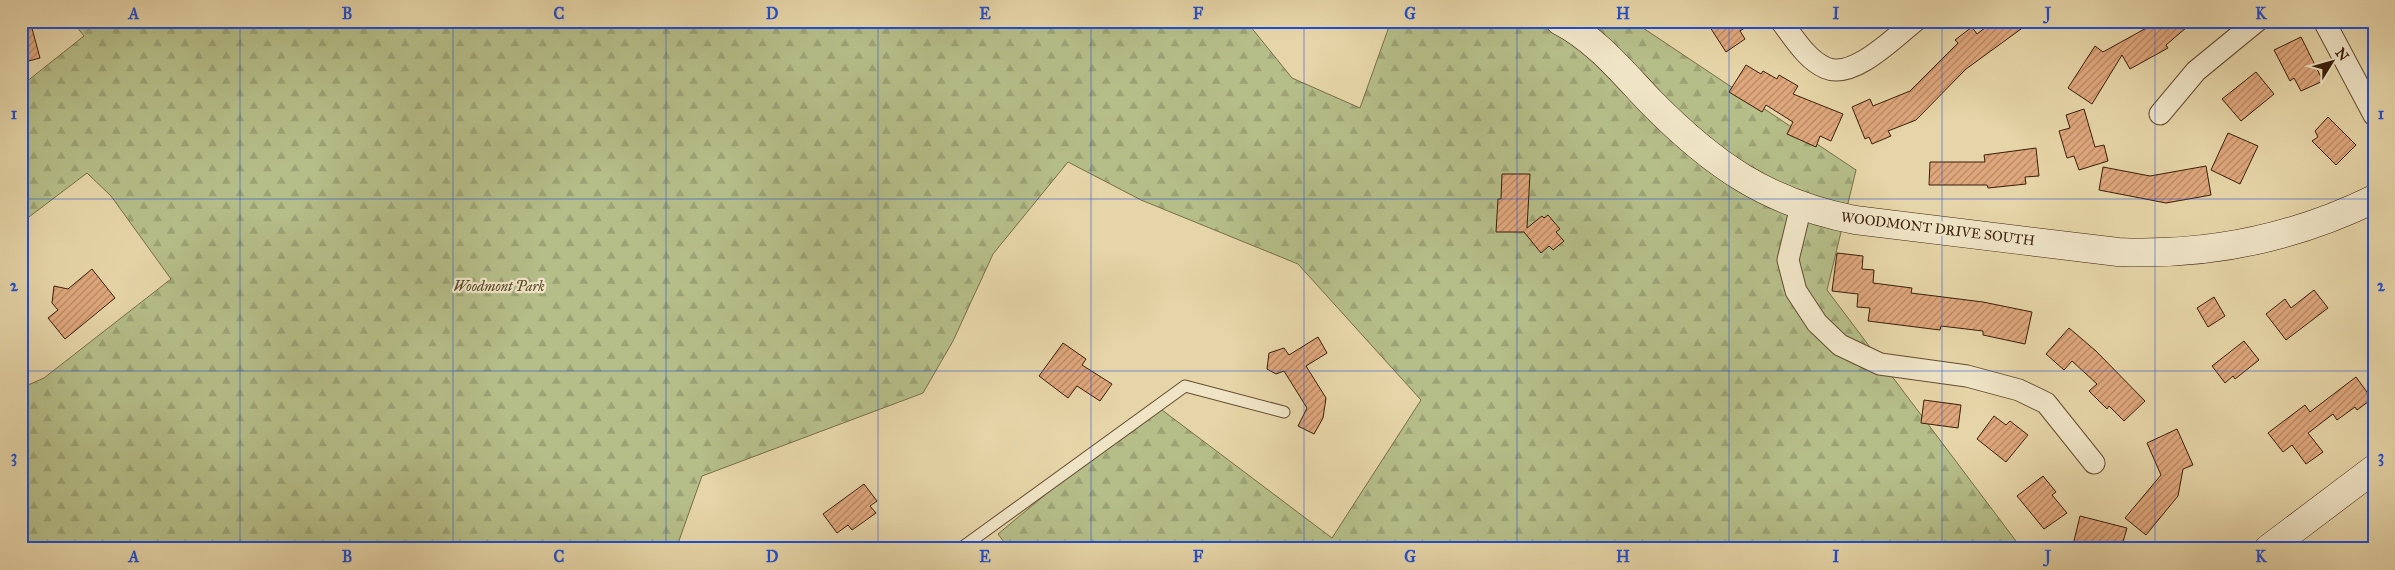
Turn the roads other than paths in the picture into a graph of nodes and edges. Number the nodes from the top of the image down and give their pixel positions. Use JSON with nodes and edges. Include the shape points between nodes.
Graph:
{"nodes":[{"id":1,"x":1781,"y":21,"type":"edge"},
{"id":2,"x":1915,"y":21,"type":"edge"},
{"id":3,"x":2257,"y":21,"type":"edge"},
{"id":4,"x":2324,"y":21,"type":"edge"},
{"id":5,"x":1575,"y":24,"type":"edge"},
{"id":6,"x":2160,"y":114,"type":"dead end"},
{"id":7,"x":2374,"y":115,"type":"edge"},
{"id":8,"x":2374,"y":199,"type":"edge"},
{"id":9,"x":1801,"y":206,"type":"junction"},
{"id":10,"x":1284,"y":412,"type":"dead end"},
{"id":11,"x":2094,"y":463,"type":"dead end"},
{"id":12,"x":2374,"y":469,"type":"edge"},
{"id":13,"x":960,"y":549,"type":"edge"},
{"id":14,"x":2268,"y":549,"type":"edge"}],
"edges":[{"from":1,"to":2,"type":"street","via":[[1817,63],[1839,72],[1848,70],[1881,48]]},
{"from":3,"to":6,"type":"street","via":[[2196,71]]},
{"from":4,"to":7,"type":"street"},
{"from":5,"to":9,"type":"main road","name":"WOODMONT DRIVE SOUTH","via":[[1681,133],[1715,161],[1741,179]]},
{"from":8,"to":9,"type":"main road","name":"WOODMONT DRIVE SOUTH","via":[[2351,211],[2228,248],[2155,254],[1855,220]]},
{"from":9,"to":11,"type":"street","via":[[1788,260],[1796,291],[1817,323],[1840,345],[1880,364],[1967,376],[2019,390],[2046,403]]},
{"from":10,"to":13,"type":"lane","via":[[1185,386]]},
{"from":12,"to":14,"type":"main road"}]}
